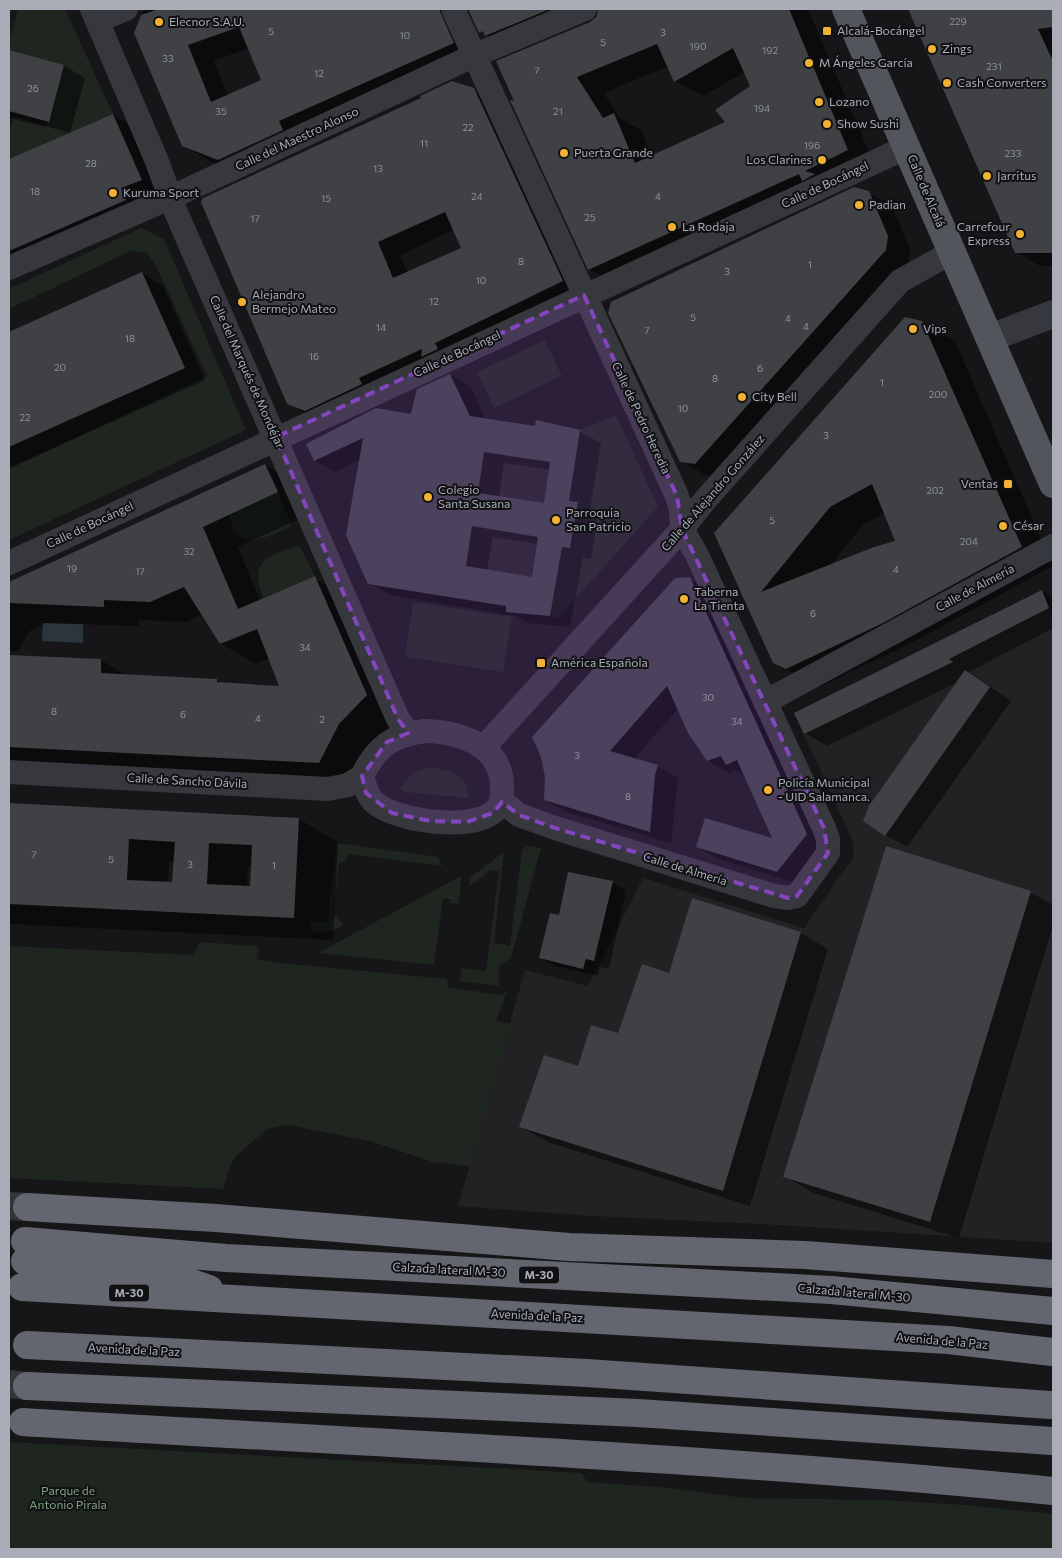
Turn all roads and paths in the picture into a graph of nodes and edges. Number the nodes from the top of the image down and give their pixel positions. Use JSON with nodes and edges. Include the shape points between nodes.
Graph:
{"nodes":[{"id":1,"x":126,"y":9,"type":"edge"},
{"id":2,"x":453,"y":9,"type":"edge"},
{"id":3,"x":585,"y":9,"type":"edge"},
{"id":4,"x":846,"y":9,"type":"edge"},
{"id":5,"x":94,"y":15,"type":"edge"},
{"id":6,"x":474,"y":56,"type":"junction"},
{"id":7,"x":907,"y":147,"type":"junction"},
{"id":8,"x":172,"y":198,"type":"junction"},
{"id":9,"x":952,"y":252,"type":"junction"},
{"id":10,"x":9,"y":268,"type":"edge"},
{"id":11,"x":584,"y":295,"type":"junction"},
{"id":12,"x":1053,"y":314,"type":"edge"},
{"id":13,"x":990,"y":338,"type":"junction"},
{"id":14,"x":276,"y":438,"type":"junction"},
{"id":15,"x":1053,"y":484,"type":"edge"},
{"id":16,"x":682,"y":529,"type":"junction"},
{"id":17,"x":1053,"y":546,"type":"edge"},
{"id":18,"x":9,"y":563,"type":"edge"},
{"id":19,"x":765,"y":702,"type":"junction"},
{"id":20,"x":408,"y":733,"type":"junction"},
{"id":21,"x":484,"y":747,"type":"junction"},
{"id":22,"x":9,"y":772,"type":"edge"},
{"id":23,"x":362,"y":776,"type":"junction"},
{"id":24,"x":502,"y":801,"type":"junction"},
{"id":25,"x":824,"y":828,"type":"joint"},
{"id":26,"x":27,"y":1207,"type":"tunnel mouth"},
{"id":27,"x":24,"y":1263,"type":"joint"},
{"id":28,"x":1053,"y":1274,"type":"edge"},
{"id":29,"x":1053,"y":1311,"type":"edge"},
{"id":30,"x":27,"y":1345,"type":"dead end"},
{"id":31,"x":1052,"y":1352,"type":"edge"},
{"id":32,"x":27,"y":1386,"type":"tunnel mouth"},
{"id":33,"x":1050,"y":1405,"type":"dead end"},
{"id":34,"x":23,"y":1422,"type":"dead end"},
{"id":35,"x":1052,"y":1441,"type":"edge"},
{"id":36,"x":1053,"y":1491,"type":"edge"}],
"edges":[{"from":1,"to":5,"type":"street"},
{"from":2,"to":6,"type":"street","name":"Calle de Pedro Heredia"},
{"from":3,"to":6,"type":"street","name":"Calle del Maestro Alonso"},
{"from":4,"to":7,"type":"main road","name":"Calle de Alcalá"},
{"from":5,"to":8,"type":"street","name":"Calle del Marqués de Mondéjar"},
{"from":6,"to":8,"type":"street","name":"Calle del Maestro Alonso"},
{"from":6,"to":11,"type":"street","name":"Calle de Pedro Heredia"},
{"from":7,"to":9,"type":"main road","name":"Calle de Alcalá"},
{"from":7,"to":11,"type":"street","name":"Calle de Bocángel"},
{"from":8,"to":10,"type":"street","name":"Calle del Maestro Alonso"},
{"from":8,"to":14,"type":"street","name":"Calle del Marqués de Mondéjar"},
{"from":9,"to":13,"type":"main road","name":"Calle de Alcalá"},
{"from":9,"to":16,"type":"street","name":"Calle de Alejandro González","via":[[900,281]]},
{"from":11,"to":14,"type":"street","name":"Calle de Bocángel"},
{"from":11,"to":16,"type":"street","name":"Calle de Pedro Heredia","via":[[676,496],[681,509]]},
{"from":12,"to":13,"type":"street"},
{"from":13,"to":15,"type":"main road","name":"Calle de Alcalá"},
{"from":14,"to":18,"type":"street","name":"Calle de Bocángel"},
{"from":14,"to":20,"type":"street","name":"Calle del Marqués de Mondéjar","via":[[398,719]]},
{"from":16,"to":19,"type":"street","name":"Calle de Pedro Heredia"},
{"from":16,"to":21,"type":"street","name":"Calle de Alejandro González"},
{"from":17,"to":19,"type":"street","name":"Calle de Almería"},
{"from":19,"to":25,"type":"street","name":"Calle de Pedro Heredia"},
{"from":20,"to":21,"type":"street","via":[[446,731]]},
{"from":20,"to":23,"type":"street","via":[[387,742],[368,762]]},
{"from":21,"to":24,"type":"street","via":[[499,767]]},
{"from":22,"to":23,"type":"street","name":"Calle de Sancho Dávila","via":[[328,789],[348,785]]},
{"from":23,"to":24,"type":"street","via":[[366,793],[375,803],[392,813],[430,821],[481,819],[493,813]]},
{"from":24,"to":25,"type":"street","name":"Calle de Almería","via":[[519,815],[554,828],[788,898],[797,896],[828,853]]},
{"from":26,"to":28,"type":"highway","via":[[216,1218],[569,1247],[805,1255]]},
{"from":27,"to":29,"type":"highway","name":"Calzada lateral M-30","number":"M-30","via":[[226,1258],[831,1290]]},
{"from":27,"to":31,"type":"highway","name":"Avenida de la Paz","number":"M-30","via":[[236,1299],[948,1340]]},
{"from":30,"to":33,"type":"highway","name":"Avenida de la Paz","via":[[586,1373]]},
{"from":32,"to":35,"type":"highway","via":[[638,1413]]},
{"from":34,"to":36,"type":"highway","via":[[925,1478]]}]}
